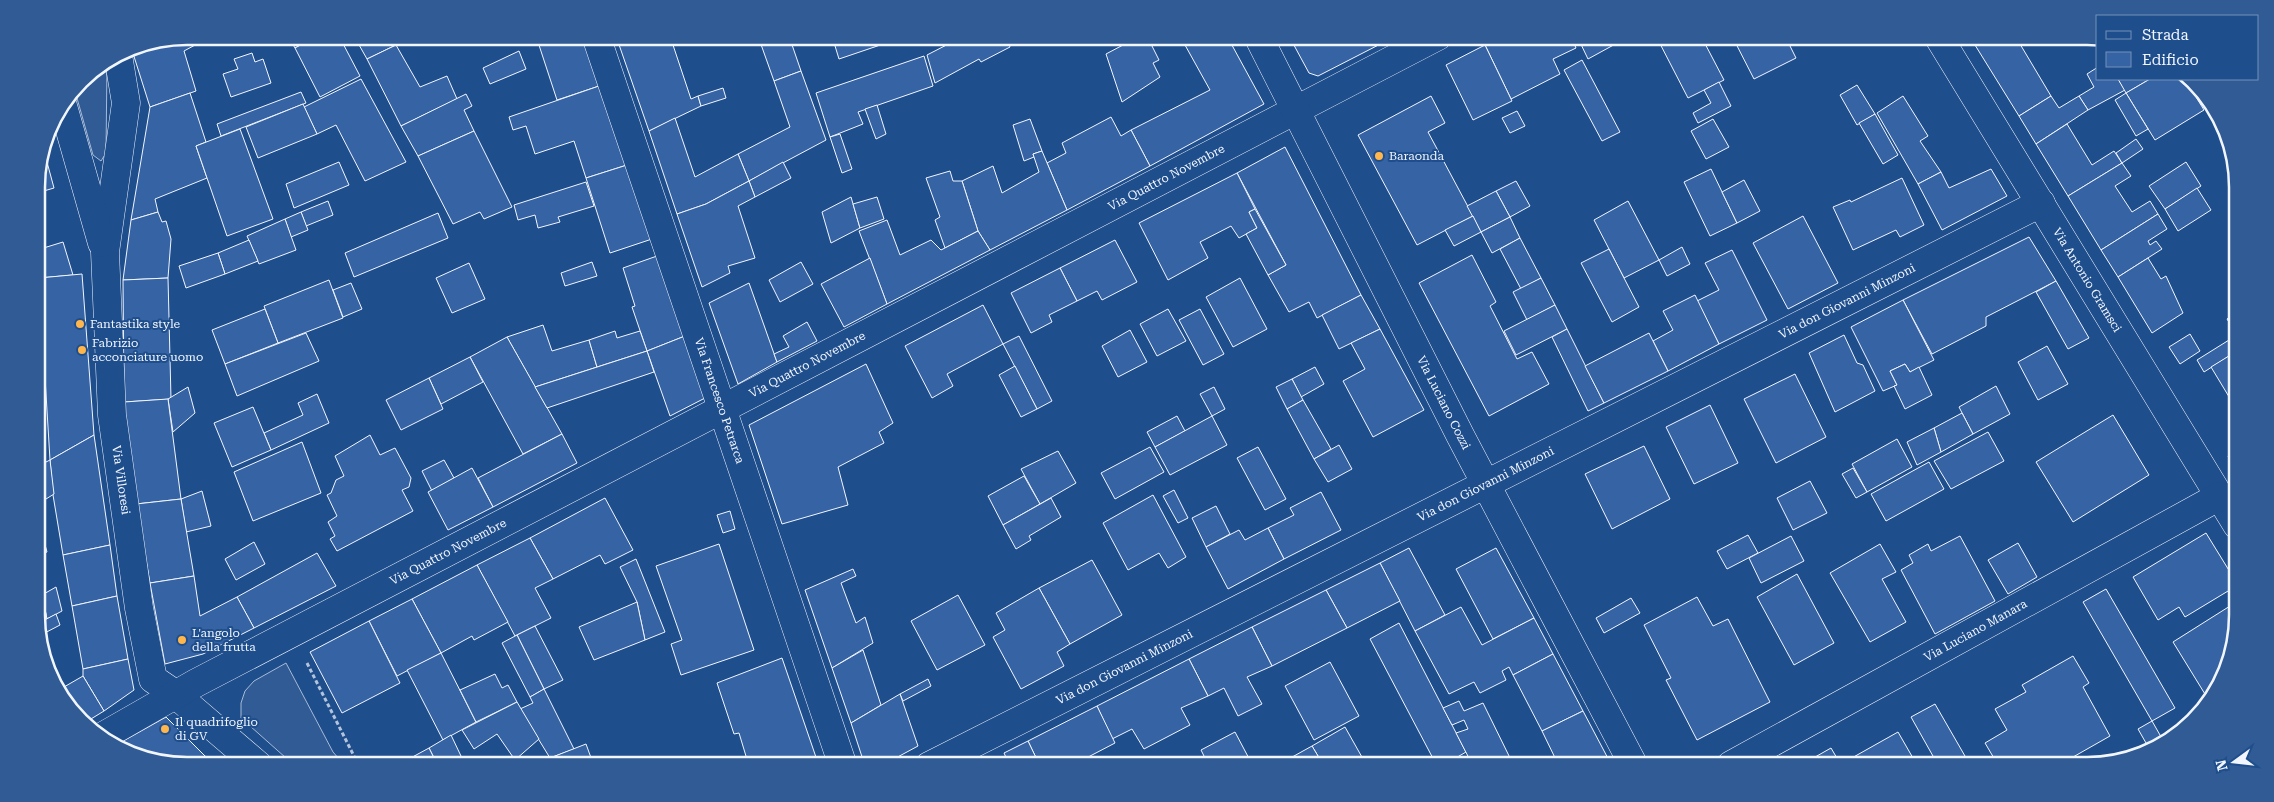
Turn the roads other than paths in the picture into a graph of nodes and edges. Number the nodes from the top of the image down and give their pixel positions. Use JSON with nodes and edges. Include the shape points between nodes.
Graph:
{"nodes":[{"id":1,"x":599,"y":45,"type":"edge"},
{"id":2,"x":1263,"y":45,"type":"edge"},
{"id":3,"x":1421,"y":45,"type":"edge"},
{"id":4,"x":1944,"y":45,"type":"edge"},
{"id":5,"x":119,"y":62,"type":"edge"},
{"id":6,"x":1297,"y":109,"type":"junction"},
{"id":7,"x":65,"y":114,"type":"edge"},
{"id":8,"x":2041,"y":203,"type":"junction"},
{"id":9,"x":105,"y":252,"type":"junction"},
{"id":10,"x":723,"y":411,"type":"junction"},
{"id":11,"x":1486,"y":482,"type":"junction"},
{"id":12,"x":2220,"y":496,"type":"junction"},
{"id":13,"x":2229,"y":510,"type":"edge"},
{"id":14,"x":176,"y":694,"type":"junction"},
{"id":15,"x":108,"y":733,"type":"edge"},
{"id":16,"x":249,"y":757,"type":"edge"},
{"id":17,"x":840,"y":757,"type":"edge"},
{"id":18,"x":947,"y":757,"type":"edge"},
{"id":19,"x":1629,"y":757,"type":"edge"},
{"id":20,"x":1747,"y":757,"type":"edge"}],
"edges":[{"from":1,"to":10,"type":"street","name":"Via Francesco Petrarca"},
{"from":2,"to":6,"type":"street","name":"Via Luciano Cozzi"},
{"from":3,"to":6,"type":"street","name":"Via Quattro Novembre"},
{"from":4,"to":8,"type":"street","name":"Via Antonio Gramsci"},
{"from":5,"to":9,"type":"street","name":"Via Villoresi","via":[[126,103]]},
{"from":6,"to":10,"type":"street","name":"Via Quattro Novembre"},
{"from":6,"to":11,"type":"street","name":"Via Luciano Cozzi"},
{"from":7,"to":9,"type":"street","name":"Via Villoresi"},
{"from":8,"to":11,"type":"street","name":"Via don Giovanni Minzoni"},
{"from":8,"to":12,"type":"street","name":"Via Antonio Gramsci"},
{"from":9,"to":14,"type":"street","name":"Via Villoresi","via":[[112,415],[139,608],[153,679]]},
{"from":10,"to":14,"type":"street","name":"Via Quattro Novembre"},
{"from":10,"to":17,"type":"street","name":"Via Francesco Petrarca"},
{"from":11,"to":18,"type":"street","name":"Via don Giovanni Minzoni"},
{"from":11,"to":19,"type":"street","name":"Via Luciano Cozzi"},
{"from":12,"to":13,"type":"street","name":"Via Antonio Gramsci"},
{"from":12,"to":20,"type":"street","name":"Via Luciano Manara"},
{"from":14,"to":15,"type":"street","name":"Via Quattro Novembre"},
{"from":14,"to":16,"type":"street","name":"Via Villoresi"}]}
